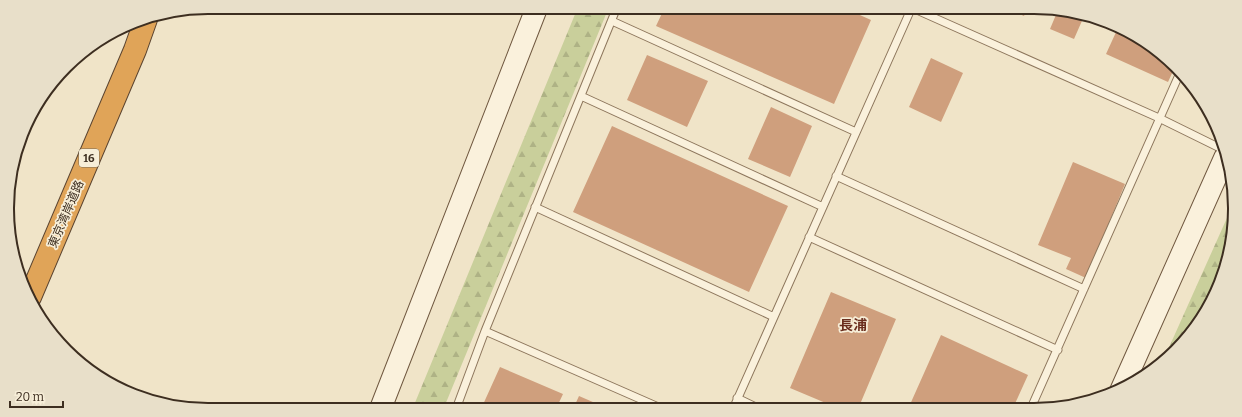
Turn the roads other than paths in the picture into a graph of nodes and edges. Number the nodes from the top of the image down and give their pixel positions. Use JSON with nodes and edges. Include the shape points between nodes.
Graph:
{"nodes":[{"id":1,"x":534,"y":14,"type":"edge"},
{"id":2,"x":614,"y":14,"type":"edge"},
{"id":3,"x":908,"y":14,"type":"edge"},
{"id":4,"x":927,"y":14,"type":"edge"},
{"id":5,"x":612,"y":21,"type":"junction"},
{"id":6,"x":144,"y":25,"type":"edge"},
{"id":7,"x":1178,"y":78,"type":"edge"},
{"id":8,"x":581,"y":96,"type":"junction"},
{"id":9,"x":1159,"y":118,"type":"junction"},
{"id":10,"x":856,"y":132,"type":"junction"},
{"id":11,"x":1218,"y":147,"type":"edge"},
{"id":12,"x":1222,"y":163,"type":"edge"},
{"id":13,"x":836,"y":176,"type":"junction"},
{"id":14,"x":535,"y":207,"type":"junction"},
{"id":15,"x":823,"y":208,"type":"junction"},
{"id":16,"x":809,"y":237,"type":"junction"},
{"id":17,"x":1084,"y":289,"type":"junction"},
{"id":18,"x":32,"y":291,"type":"edge"},
{"id":19,"x":774,"y":317,"type":"junction"},
{"id":20,"x":485,"y":331,"type":"junction"},
{"id":21,"x":1058,"y":350,"type":"junction"},
{"id":22,"x":1124,"y":381,"type":"edge"},
{"id":23,"x":737,"y":398,"type":"junction"},
{"id":24,"x":383,"y":403,"type":"edge"},
{"id":25,"x":459,"y":403,"type":"edge"},
{"id":26,"x":649,"y":403,"type":"edge"},
{"id":27,"x":735,"y":403,"type":"edge"},
{"id":28,"x":747,"y":403,"type":"edge"},
{"id":29,"x":1033,"y":403,"type":"edge"}],
"edges":[{"from":1,"to":24,"type":"street"},
{"from":2,"to":5,"type":"lane"},
{"from":3,"to":10,"type":"lane"},
{"from":4,"to":9,"type":"lane"},
{"from":5,"to":8,"type":"lane"},
{"from":5,"to":10,"type":"lane"},
{"from":6,"to":18,"type":"highway","name":"東京湾岸道路","number":"16"},
{"from":7,"to":9,"type":"lane"},
{"from":8,"to":14,"type":"lane"},
{"from":8,"to":15,"type":"lane"},
{"from":9,"to":11,"type":"lane"},
{"from":9,"to":17,"type":"lane"},
{"from":10,"to":13,"type":"lane"},
{"from":12,"to":22,"type":"street"},
{"from":13,"to":15,"type":"lane"},
{"from":13,"to":17,"type":"lane"},
{"from":14,"to":19,"type":"lane"},
{"from":14,"to":20,"type":"lane"},
{"from":15,"to":16,"type":"lane"},
{"from":16,"to":19,"type":"lane"},
{"from":16,"to":21,"type":"lane"},
{"from":17,"to":21,"type":"lane"},
{"from":19,"to":23,"type":"lane"},
{"from":20,"to":25,"type":"lane"},
{"from":20,"to":26,"type":"lane"},
{"from":21,"to":29,"type":"lane"},
{"from":23,"to":27,"type":"lane"},
{"from":23,"to":28,"type":"lane"}]}
